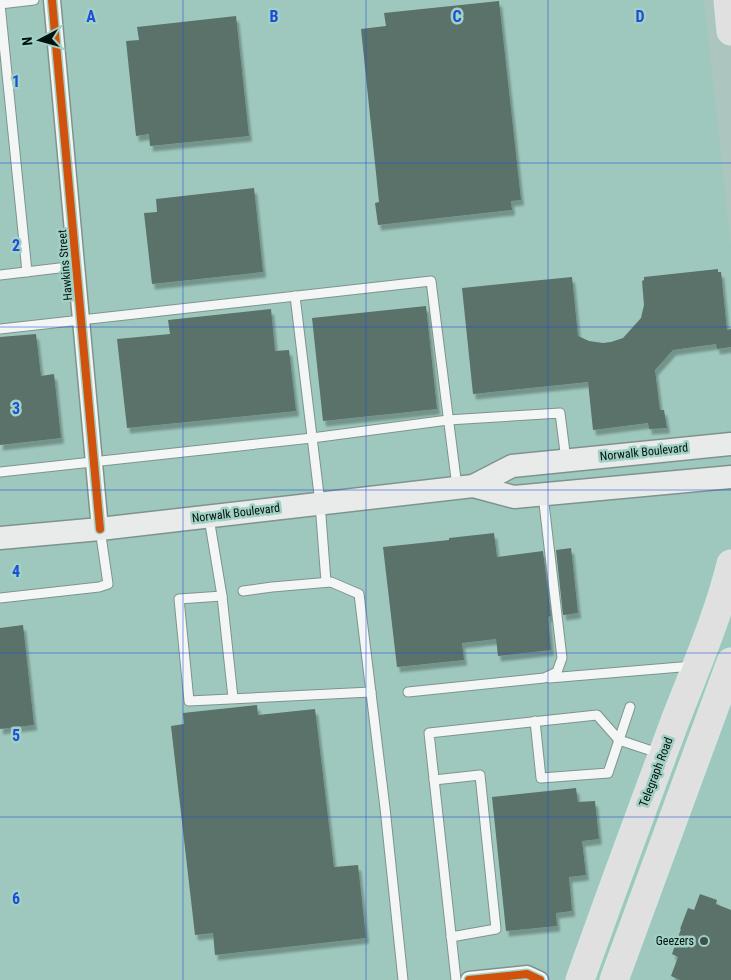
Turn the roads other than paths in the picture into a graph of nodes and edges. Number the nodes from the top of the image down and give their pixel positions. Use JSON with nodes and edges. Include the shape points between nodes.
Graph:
{"nodes":[{"id":1,"x":34,"y":0,"type":"edge"},
{"id":2,"x":52,"y":0,"type":"edge"},
{"id":3,"x":729,"y":1,"type":"edge"},
{"id":4,"x":0,"y":4,"type":"edge"},
{"id":5,"x":731,"y":31,"type":"edge"},
{"id":6,"x":76,"y":266,"type":"junction"},
{"id":7,"x":27,"y":272,"type":"junction"},
{"id":8,"x":0,"y":275,"type":"edge"},
{"id":9,"x":295,"y":296,"type":"junction"},
{"id":10,"x":81,"y":320,"type":"junction"},
{"id":11,"x":0,"y":329,"type":"edge"},
{"id":12,"x":448,"y":420,"type":"junction"},
{"id":13,"x":312,"y":438,"type":"junction"},
{"id":14,"x":731,"y":444,"type":"edge"},
{"id":15,"x":566,"y":460,"type":"junction"},
{"id":16,"x":94,"y":462,"type":"junction"},
{"id":17,"x":0,"y":472,"type":"edge"},
{"id":18,"x":731,"y":477,"type":"edge"},
{"id":19,"x":465,"y":487,"type":"junction"},
{"id":20,"x":543,"y":495,"type":"junction"},
{"id":21,"x":320,"y":503,"type":"junction"},
{"id":22,"x":209,"y":516,"type":"junction"},
{"id":23,"x":100,"y":529,"type":"junction"},
{"id":24,"x":0,"y":538,"type":"edge"},
{"id":25,"x":731,"y":564,"type":"edge"},
{"id":26,"x":326,"y":582,"type":"junction"},
{"id":27,"x":243,"y":591,"type":"dead end"},
{"id":28,"x":222,"y":596,"type":"junction"},
{"id":29,"x":0,"y":598,"type":"edge"},
{"id":30,"x":731,"y":662,"type":"edge"},
{"id":31,"x":696,"y":666,"type":"junction"},
{"id":32,"x":540,"y":679,"type":"junction"},
{"id":33,"x":371,"y":692,"type":"junction"},
{"id":34,"x":408,"y":692,"type":"dead end"},
{"id":35,"x":233,"y":698,"type":"junction"},
{"id":36,"x":630,"y":707,"type":"dead end"},
{"id":37,"x":535,"y":721,"type":"junction"},
{"id":38,"x":619,"y":740,"type":"junction"},
{"id":39,"x":662,"y":755,"type":"junction"},
{"id":40,"x":434,"y":780,"type":"junction"},
{"id":41,"x":451,"y":937,"type":"junction"},
{"id":42,"x":403,"y":980,"type":"edge"},
{"id":43,"x":456,"y":980,"type":"edge"},
{"id":44,"x":469,"y":980,"type":"edge"},
{"id":45,"x":540,"y":980,"type":"edge"},
{"id":46,"x":580,"y":980,"type":"edge"},
{"id":47,"x":614,"y":980,"type":"edge"}],
"edges":[{"from":1,"to":4,"type":"lane"},
{"from":2,"to":6,"type":"street","name":"Hawkins Street"},
{"from":3,"to":5,"type":"main road"},
{"from":4,"to":7,"type":"lane"},
{"from":6,"to":7,"type":"lane"},
{"from":6,"to":10,"type":"street","name":"Hawkins Street"},
{"from":7,"to":8,"type":"lane"},
{"from":9,"to":10,"type":"lane"},
{"from":9,"to":12,"type":"lane","via":[[431,281]]},
{"from":9,"to":13,"type":"lane"},
{"from":10,"to":11,"type":"lane"},
{"from":10,"to":16,"type":"street","name":"Hawkins Street"},
{"from":12,"to":13,"type":"lane"},
{"from":12,"to":15,"type":"lane","via":[[560,413]]},
{"from":12,"to":19,"type":"lane"},
{"from":13,"to":16,"type":"lane"},
{"from":13,"to":21,"type":"lane"},
{"from":14,"to":15,"type":"main road","name":"Norwalk Boulevard"},
{"from":15,"to":19,"type":"main road","name":"Norwalk Boulevard","via":[[512,466]]},
{"from":16,"to":17,"type":"lane"},
{"from":16,"to":23,"type":"street","name":"Hawkins Street"},
{"from":18,"to":20,"type":"main road","name":"Norwalk Boulevard"},
{"from":19,"to":20,"type":"main road","name":"Norwalk Boulevard","via":[[514,498]]},
{"from":19,"to":21,"type":"main road","name":"Norwalk Boulevard"},
{"from":20,"to":32,"type":"lane","via":[[562,658],[557,672]]},
{"from":21,"to":22,"type":"main road","name":"Norwalk Boulevard"},
{"from":21,"to":26,"type":"lane"},
{"from":22,"to":23,"type":"main road","name":"Norwalk Boulevard"},
{"from":22,"to":28,"type":"lane"},
{"from":23,"to":24,"type":"main road","name":"Norwalk Boulevard"},
{"from":23,"to":29,"type":"lane","via":[[108,584]]},
{"from":25,"to":31,"type":"main road","name":"Telegraph Road"},
{"from":26,"to":27,"type":"lane"},
{"from":26,"to":33,"type":"lane","via":[[360,594]]},
{"from":28,"to":35,"type":"lane"},
{"from":28,"to":35,"type":"lane","via":[[179,599],[189,701]]},
{"from":30,"to":47,"type":"main road"},
{"from":31,"to":32,"type":"lane"},
{"from":31,"to":39,"type":"main road","name":"Telegraph Road"},
{"from":32,"to":34,"type":"lane"},
{"from":33,"to":35,"type":"lane"},
{"from":33,"to":42,"type":"lane"},
{"from":36,"to":38,"type":"lane"},
{"from":37,"to":38,"type":"lane","via":[[597,716]]},
{"from":37,"to":38,"type":"lane","via":[[541,778],[608,772]]},
{"from":37,"to":40,"type":"lane","via":[[429,733]]},
{"from":38,"to":39,"type":"lane"},
{"from":39,"to":46,"type":"main road","name":"Telegraph Road"},
{"from":40,"to":41,"type":"lane"},
{"from":40,"to":41,"type":"lane","via":[[480,775],[496,928]]},
{"from":41,"to":43,"type":"lane"},
{"from":44,"to":45,"type":"street","via":[[527,974]]}]}
